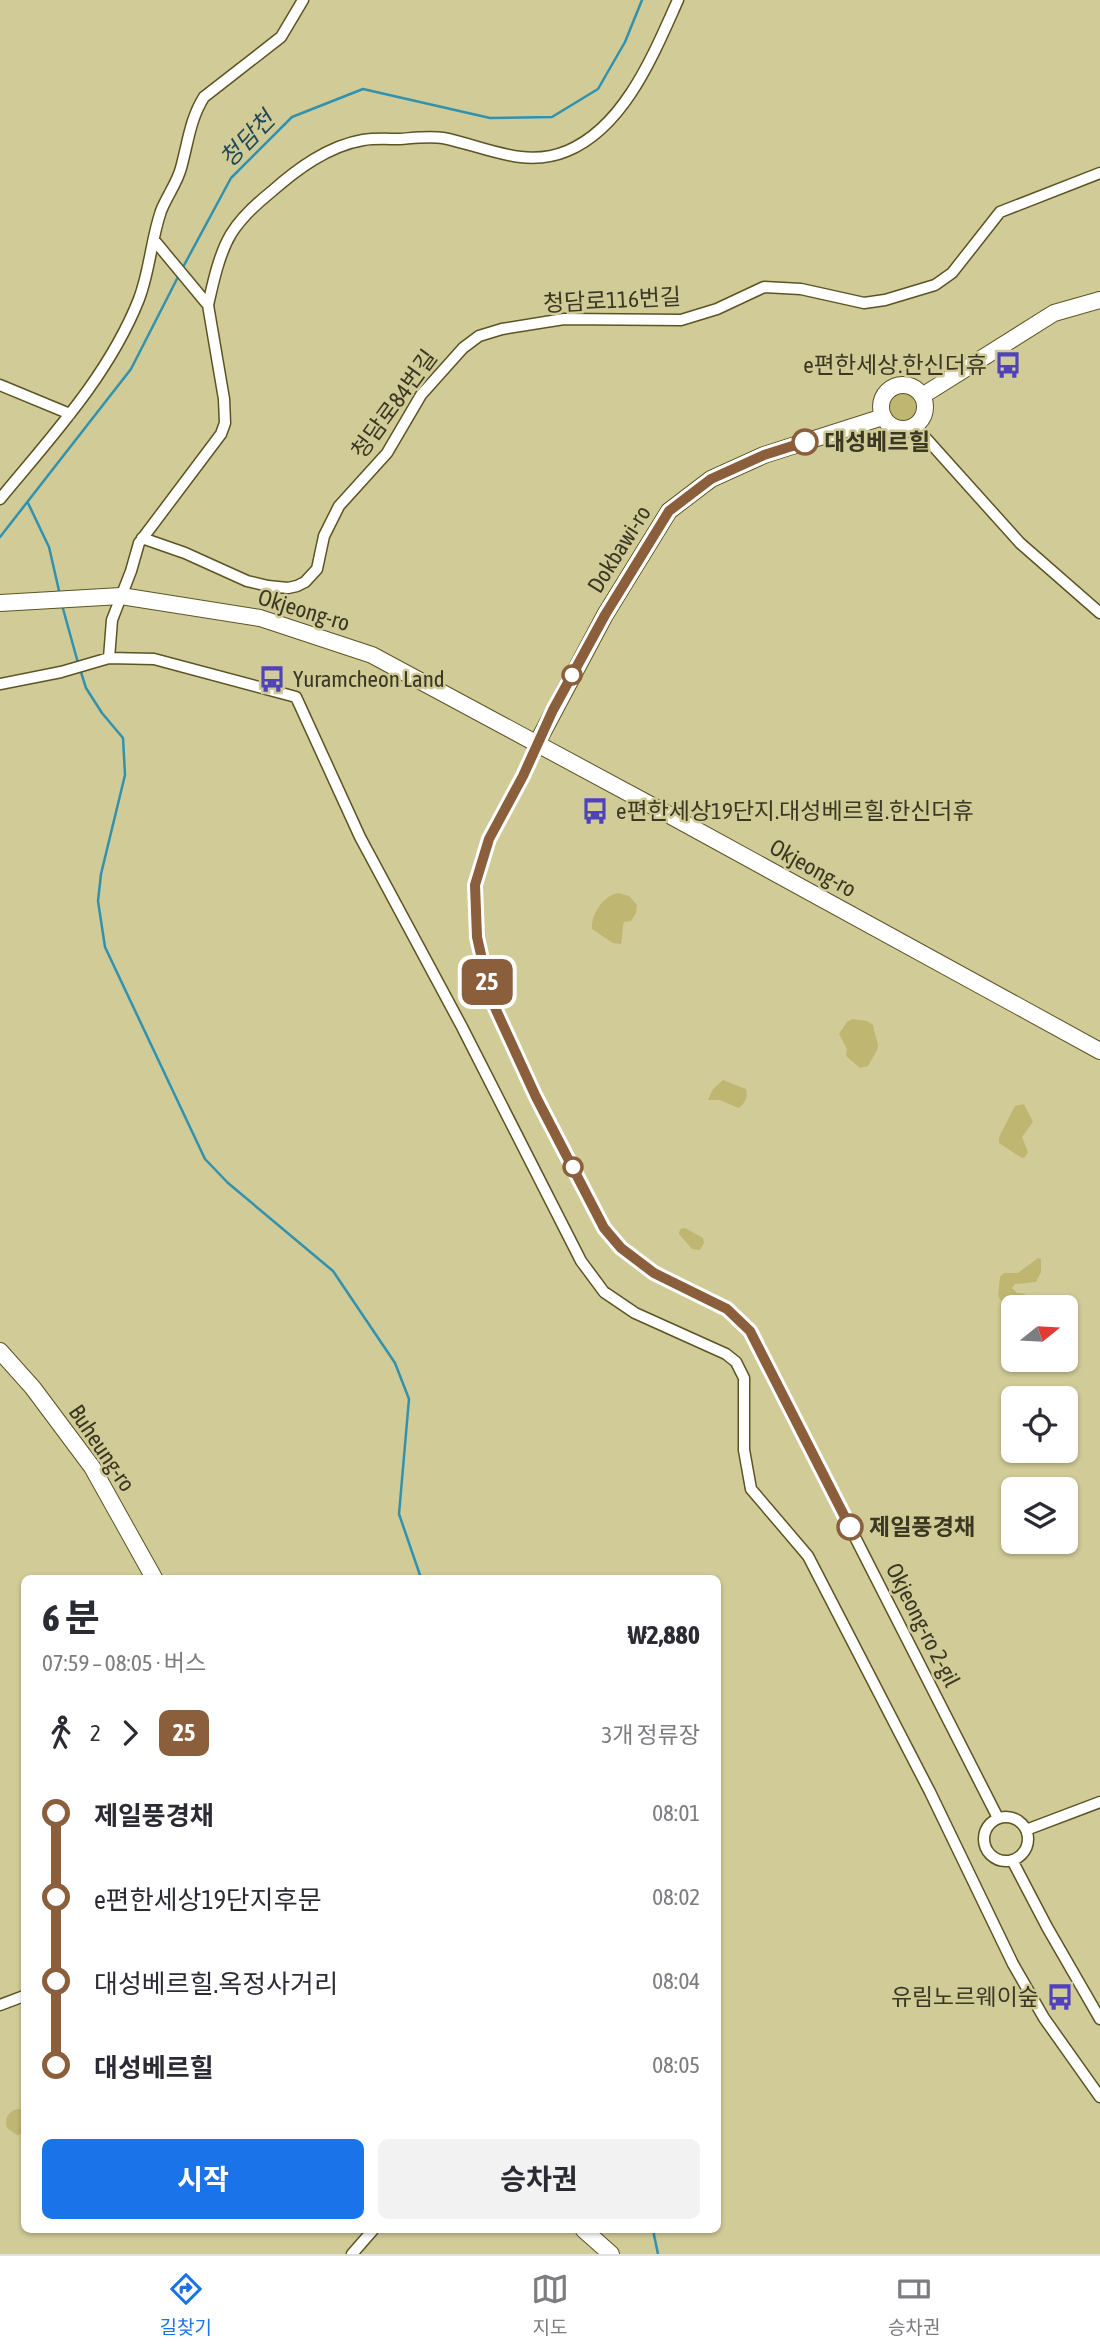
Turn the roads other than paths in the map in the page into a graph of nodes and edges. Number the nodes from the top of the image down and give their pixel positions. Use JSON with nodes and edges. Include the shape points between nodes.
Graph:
{"nodes":[{"id":1,"x":303,"y":0,"type":"edge"},
{"id":2,"x":678,"y":0,"type":"edge"},
{"id":3,"x":1100,"y":173,"type":"edge"},
{"id":4,"x":153,"y":240,"type":"junction"},
{"id":5,"x":1100,"y":300,"type":"edge"},
{"id":6,"x":205,"y":301,"type":"junction"},
{"id":7,"x":495,"y":331,"type":"joint"},
{"id":8,"x":0,"y":385,"type":"edge"},
{"id":9,"x":922,"y":396,"type":"junction"},
{"id":10,"x":70,"y":414,"type":"junction"},
{"id":11,"x":883,"y":417,"type":"junction"},
{"id":12,"x":915,"y":426,"type":"junction"},
{"id":13,"x":0,"y":499,"type":"edge"},
{"id":14,"x":142,"y":538,"type":"junction"},
{"id":15,"x":115,"y":596,"type":"junction"},
{"id":16,"x":0,"y":603,"type":"edge"},
{"id":17,"x":1100,"y":613,"type":"edge"},
{"id":18,"x":105,"y":660,"type":"junction"},
{"id":19,"x":0,"y":684,"type":"edge"},
{"id":20,"x":536,"y":745,"type":"junction"},
{"id":21,"x":1100,"y":1051,"type":"edge"},
{"id":22,"x":0,"y":1351,"type":"edge"},
{"id":23,"x":152,"y":1575,"type":"edge"},
{"id":24,"x":1100,"y":1802,"type":"edge"},
{"id":25,"x":998,"y":1818,"type":"junction"},
{"id":26,"x":1026,"y":1830,"type":"junction"},
{"id":27,"x":1012,"y":1860,"type":"junction"},
{"id":28,"x":21,"y":1997,"type":"edge"},
{"id":29,"x":0,"y":2005,"type":"edge"},
{"id":30,"x":1100,"y":2019,"type":"edge"},
{"id":31,"x":1100,"y":2097,"type":"edge"},
{"id":32,"x":370,"y":2233,"type":"edge"},
{"id":33,"x":587,"y":2233,"type":"edge"},
{"id":34,"x":352,"y":2254,"type":"edge"},
{"id":35,"x":611,"y":2254,"type":"edge"}],
"edges":[{"from":1,"to":4,"type":"street","via":[[281,37],[204,97]]},
{"from":2,"to":6,"type":"street","via":[[631,93],[604,125],[578,146],[559,154],[526,158],[424,137],[363,140],[325,154],[284,180],[241,221],[227,242]]},
{"from":3,"to":7,"type":"street","name":"청담로116번길","via":[[1000,212],[951,273],[935,285],[885,300],[864,303],[771,286],[681,320],[564,319]]},
{"from":4,"to":6,"type":"street"},
{"from":4,"to":10,"type":"street","via":[[149,269],[131,319]]},
{"from":5,"to":9,"type":"main road","via":[[1054,313]]},
{"from":6,"to":14,"type":"street","via":[[225,423]]},
{"from":7,"to":14,"type":"street","name":"청담로84번길","via":[[463,348],[421,395],[387,453],[333,513],[317,569],[304,582],[288,588],[247,581]]},
{"from":8,"to":10,"type":"street"},
{"from":9,"to":11,"type":"main road","via":[[911,386],[896,386],[884,395]]},
{"from":9,"to":12,"type":"main road","via":[[923,416]]},
{"from":10,"to":13,"type":"street"},
{"from":11,"to":12,"type":"main road","via":[[893,428]]},
{"from":11,"to":20,"type":"main road","name":"Dokbawi-ro","via":[[764,455],[711,479],[669,511],[605,615]]},
{"from":12,"to":17,"type":"street","via":[[1020,543]]},
{"from":14,"to":15,"type":"street","via":[[131,571]]},
{"from":15,"to":16,"type":"main road","name":"Okjeong-ro"},
{"from":15,"to":18,"type":"street"},
{"from":15,"to":20,"type":"main road","name":"Okjeong-ro","via":[[260,618],[372,655]]},
{"from":18,"to":19,"type":"street"},
{"from":18,"to":31,"type":"street","via":[[154,659],[296,697],[360,837],[581,1261],[604,1292],[635,1313],[736,1362],[744,1378],[744,1450],[751,1489],[808,1556],[1013,1964],[1044,2018]]},
{"from":20,"to":21,"type":"main road","name":"Okjeong-ro"},
{"from":20,"to":25,"type":"street","name":"Okjeong-ro 2-gil","via":[[489,839],[475,885],[477,937],[491,999],[604,1228],[654,1273],[727,1309],[750,1331]]},
{"from":22,"to":23,"type":"main road","name":"Buheung-ro","via":[[92,1467]]},
{"from":24,"to":26,"type":"street"},
{"from":25,"to":26,"type":"street","via":[[1011,1817]]},
{"from":25,"to":27,"type":"street","via":[[987,1828],[984,1842],[991,1855]]},
{"from":26,"to":27,"type":"street","via":[[1027,1845]]},
{"from":27,"to":30,"type":"street"},
{"from":28,"to":29,"type":"street"},
{"from":32,"to":34,"type":"street"},
{"from":33,"to":35,"type":"main road"}]}
